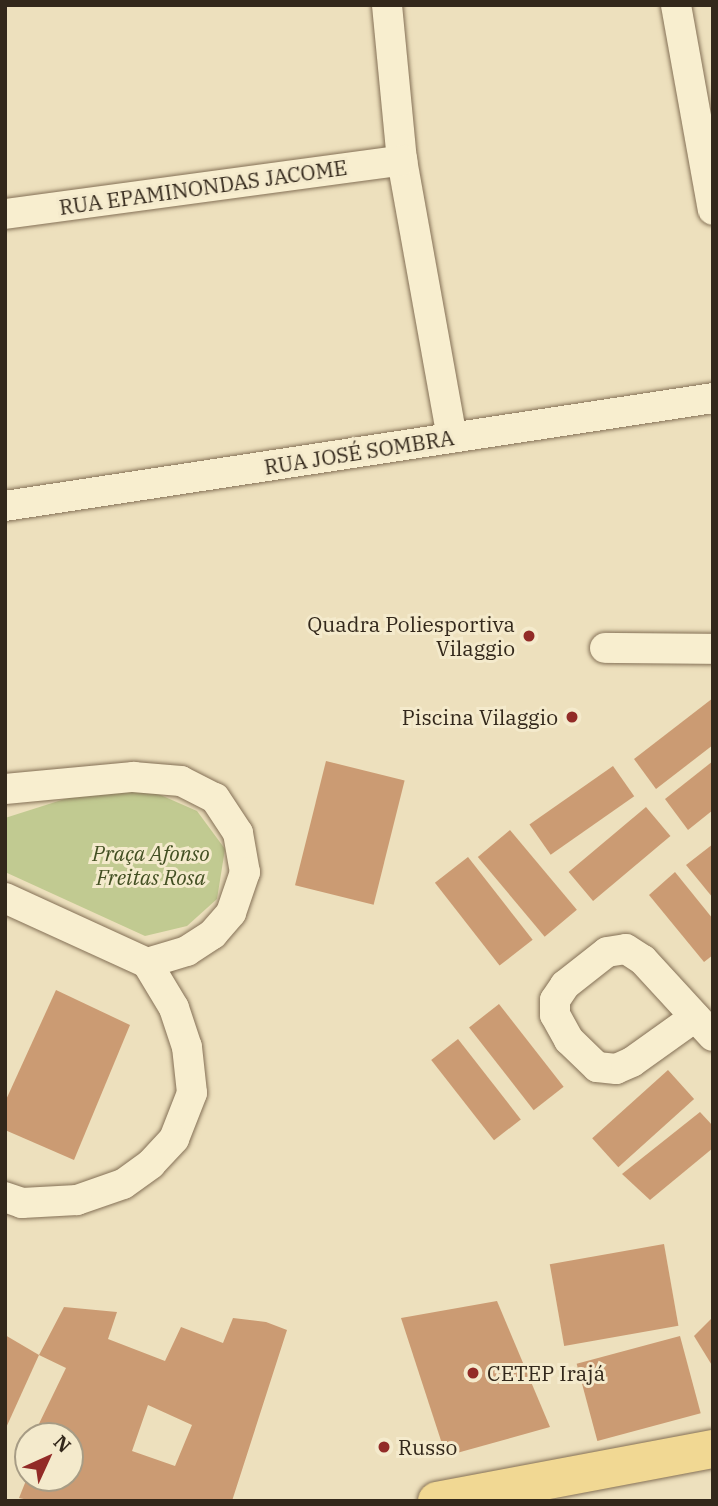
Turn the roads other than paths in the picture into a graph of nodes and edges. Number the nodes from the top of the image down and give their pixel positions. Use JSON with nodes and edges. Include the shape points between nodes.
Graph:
{"nodes":[{"id":1,"x":387,"y":5,"type":"edge"},
{"id":2,"x":676,"y":5,"type":"edge"},
{"id":3,"x":402,"y":160,"type":"junction"},
{"id":4,"x":713,"y":210,"type":"edge"},
{"id":5,"x":5,"y":214,"type":"edge"},
{"id":6,"x":713,"y":398,"type":"edge"},
{"id":7,"x":452,"y":438,"type":"junction"},
{"id":8,"x":5,"y":506,"type":"edge"},
{"id":9,"x":605,"y":648,"type":"dead end"},
{"id":10,"x":713,"y":649,"type":"edge"},
{"id":11,"x":5,"y":789,"type":"edge"},
{"id":12,"x":5,"y":898,"type":"edge"},
{"id":13,"x":147,"y":963,"type":"junction"},
{"id":14,"x":704,"y":1027,"type":"edge"},
{"id":15,"x":5,"y":1197,"type":"edge"},
{"id":16,"x":713,"y":1449,"type":"edge"},
{"id":17,"x":437,"y":1501,"type":"edge"}],
"edges":[{"from":1,"to":3,"type":"street"},
{"from":2,"to":4,"type":"street"},
{"from":3,"to":5,"type":"street","name":"RUA EPAMINONDAS JACOME"},
{"from":3,"to":7,"type":"street"},
{"from":6,"to":7,"type":"street","name":"RUA JOSÉ SOMBRA"},
{"from":7,"to":8,"type":"street","name":"RUA JOSÉ SOMBRA"},
{"from":9,"to":10,"type":"street"},
{"from":11,"to":13,"type":"street","via":[[134,777],[181,781],[215,798],[238,832],[245,872],[231,913],[213,934],[187,951]]},
{"from":12,"to":13,"type":"street"},
{"from":13,"to":15,"type":"street","via":[[174,1008],[187,1047],[192,1093],[174,1139],[151,1164],[123,1184],[77,1200],[22,1203]]},
{"from":14,"to":14,"type":"street","via":[[643,960],[626,949],[607,952],[565,985],[555,999],[555,1015],[569,1040],[597,1067],[616,1069]]},
{"from":16,"to":17,"type":"main road"}]}
